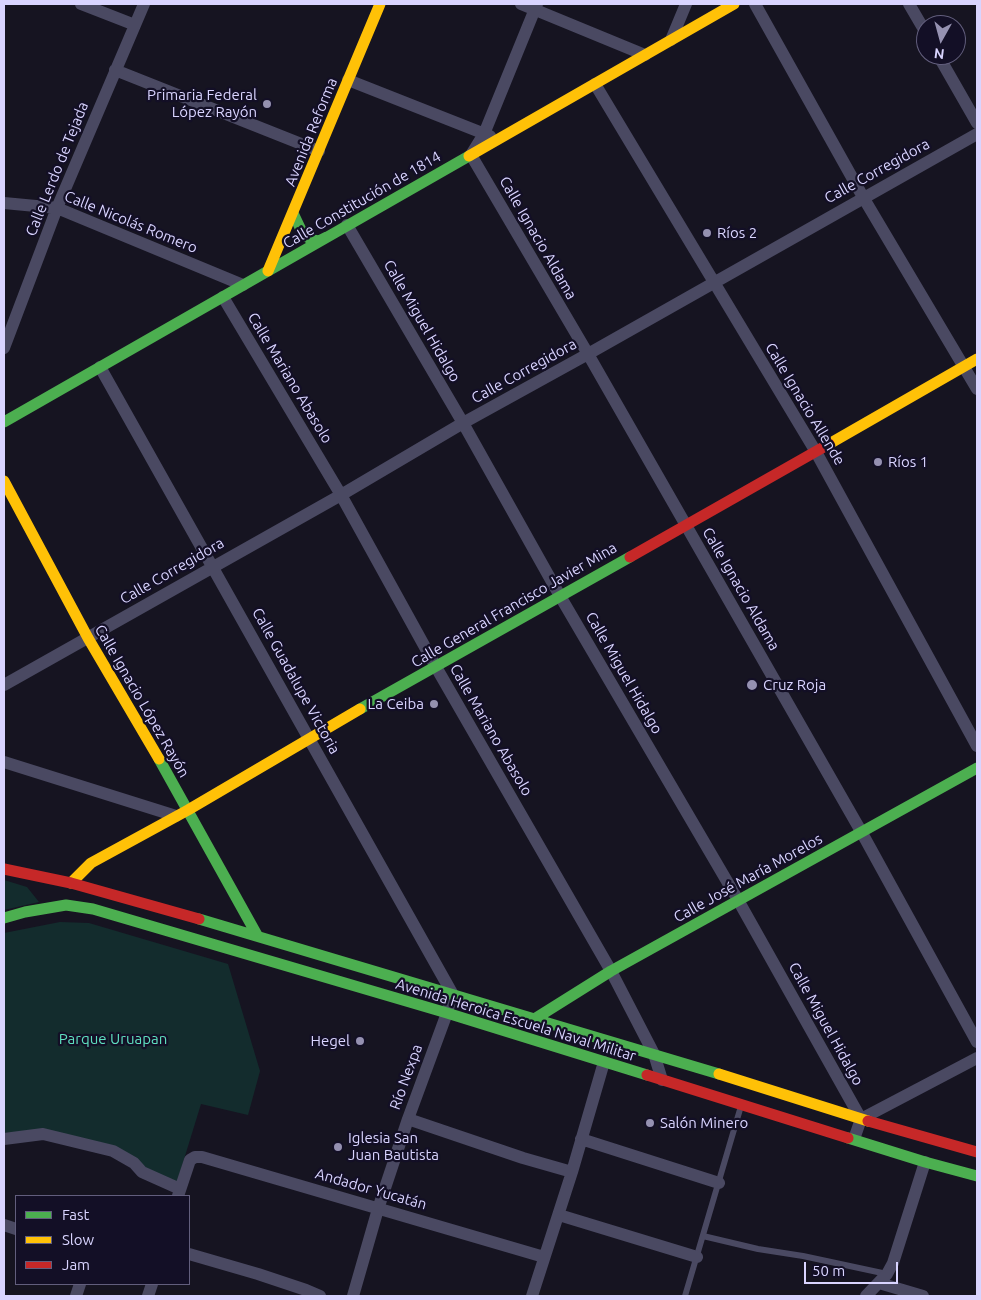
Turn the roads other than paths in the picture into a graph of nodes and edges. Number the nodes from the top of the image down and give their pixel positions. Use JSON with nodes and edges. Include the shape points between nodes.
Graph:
{"nodes":[{"id":1,"x":81,"y":4,"type":"edge"},
{"id":2,"x":144,"y":4,"type":"edge"},
{"id":3,"x":380,"y":4,"type":"edge"},
{"id":4,"x":521,"y":4,"type":"edge"},
{"id":5,"x":686,"y":4,"type":"edge"},
{"id":6,"x":734,"y":4,"type":"edge"},
{"id":7,"x":754,"y":4,"type":"edge"},
{"id":8,"x":909,"y":4,"type":"edge"},
{"id":9,"x":536,"y":7,"type":"edge"},
{"id":10,"x":916,"y":16,"type":"edge"},
{"id":11,"x":135,"y":25,"type":"junction"},
{"id":12,"x":671,"y":40,"type":"junction"},
{"id":13,"x":645,"y":55,"type":"junction"},
{"id":14,"x":944,"y":65,"type":"edge"},
{"id":15,"x":115,"y":70,"type":"junction"},
{"id":16,"x":348,"y":80,"type":"junction"},
{"id":17,"x":595,"y":84,"type":"junction"},
{"id":18,"x":977,"y":123,"type":"edge"},
{"id":19,"x":484,"y":134,"type":"junction"},
{"id":20,"x":977,"y":134,"type":"edge"},
{"id":21,"x":500,"y":138,"type":"junction"},
{"id":22,"x":319,"y":151,"type":"junction"},
{"id":23,"x":471,"y":155,"type":"junction"},
{"id":24,"x":863,"y":197,"type":"junction"},
{"id":25,"x":4,"y":203,"type":"edge"},
{"id":26,"x":57,"y":208,"type":"junction"},
{"id":27,"x":294,"y":213,"type":"junction"},
{"id":28,"x":348,"y":225,"type":"junction"},
{"id":29,"x":331,"y":235,"type":"junction"},
{"id":30,"x":268,"y":271,"type":"junction"},
{"id":31,"x":713,"y":282,"type":"junction"},
{"id":32,"x":243,"y":285,"type":"junction"},
{"id":33,"x":223,"y":297,"type":"junction"},
{"id":34,"x":4,"y":348,"type":"edge"},
{"id":35,"x":588,"y":354,"type":"junction"},
{"id":36,"x":977,"y":359,"type":"edge"},
{"id":37,"x":965,"y":366,"type":"junction"},
{"id":38,"x":100,"y":367,"type":"junction"},
{"id":39,"x":977,"y":389,"type":"edge"},
{"id":40,"x":4,"y":422,"type":"edge"},
{"id":41,"x":463,"y":423,"type":"junction"},
{"id":42,"x":816,"y":452,"type":"junction"},
{"id":43,"x":4,"y":481,"type":"edge"},
{"id":44,"x":341,"y":495,"type":"junction"},
{"id":45,"x":686,"y":525,"type":"junction"},
{"id":46,"x":213,"y":566,"type":"junction"},
{"id":47,"x":560,"y":596,"type":"junction"},
{"id":48,"x":88,"y":638,"type":"junction"},
{"id":49,"x":436,"y":667,"type":"junction"},
{"id":50,"x":4,"y":685,"type":"edge"},
{"id":51,"x":309,"y":738,"type":"junction"},
{"id":52,"x":977,"y":746,"type":"edge"},
{"id":53,"x":4,"y":762,"type":"edge"},
{"id":54,"x":977,"y":768,"type":"edge"},
{"id":55,"x":188,"y":810,"type":"junction"},
{"id":56,"x":176,"y":816,"type":"junction"},
{"id":57,"x":862,"y":833,"type":"junction"},
{"id":58,"x":4,"y":869,"type":"edge"},
{"id":59,"x":71,"y":883,"type":"junction"},
{"id":60,"x":738,"y":900,"type":"junction"},
{"id":61,"x":66,"y":905,"type":"junction"},
{"id":62,"x":4,"y":918,"type":"edge"},
{"id":63,"x":257,"y":935,"type":"junction"},
{"id":64,"x":611,"y":971,"type":"junction"},
{"id":65,"x":452,"y":993,"type":"junction"},
{"id":66,"x":447,"y":1013,"type":"junction"},
{"id":67,"x":536,"y":1018,"type":"junction"},
{"id":68,"x":977,"y":1042,"type":"edge"},
{"id":69,"x":654,"y":1054,"type":"junction"},
{"id":70,"x":977,"y":1058,"type":"edge"},
{"id":71,"x":604,"y":1062,"type":"junction"},
{"id":72,"x":662,"y":1080,"type":"junction"},
{"id":73,"x":742,"y":1105,"type":"junction"},
{"id":74,"x":408,"y":1119,"type":"junction"},
{"id":75,"x":860,"y":1119,"type":"junction"},
{"id":76,"x":4,"y":1139,"type":"edge"},
{"id":77,"x":581,"y":1139,"type":"junction"},
{"id":78,"x":854,"y":1139,"type":"junction"},
{"id":79,"x":977,"y":1152,"type":"edge"},
{"id":80,"x":925,"y":1162,"type":"junction"},
{"id":81,"x":572,"y":1172,"type":"junction"},
{"id":82,"x":977,"y":1176,"type":"edge"},
{"id":83,"x":719,"y":1183,"type":"junction"},
{"id":84,"x":179,"y":1193,"type":"edge"},
{"id":85,"x":378,"y":1209,"type":"junction"},
{"id":86,"x":559,"y":1216,"type":"junction"},
{"id":87,"x":703,"y":1236,"type":"junction"},
{"id":88,"x":190,"y":1254,"type":"edge"},
{"id":89,"x":544,"y":1257,"type":"junction"},
{"id":90,"x":697,"y":1257,"type":"junction"},
{"id":91,"x":883,"y":1279,"type":"junction"},
{"id":92,"x":320,"y":1296,"type":"edge"},
{"id":93,"x":353,"y":1296,"type":"edge"},
{"id":94,"x":532,"y":1296,"type":"edge"},
{"id":95,"x":685,"y":1296,"type":"edge"},
{"id":96,"x":866,"y":1296,"type":"edge"},
{"id":97,"x":923,"y":1296,"type":"edge"}],
"edges":[{"from":1,"to":11,"type":"street"},
{"from":2,"to":11,"type":"street","name":"Calle Lerdo de Tejada"},
{"from":3,"to":16,"type":"street","name":"Avenida Reforma"},
{"from":4,"to":9,"type":"street"},
{"from":5,"to":12,"type":"street"},
{"from":6,"to":12,"type":"street","name":"Calle Constitución de 1814"},
{"from":7,"to":24,"type":"street"},
{"from":8,"to":10,"type":"street"},
{"from":9,"to":13,"type":"street"},
{"from":9,"to":19,"type":"street"},
{"from":11,"to":15,"type":"street","name":"Calle Lerdo de Tejada"},
{"from":12,"to":13,"type":"street","name":"Calle Constitución de 1814"},
{"from":13,"to":17,"type":"street","name":"Calle Constitución de 1814"},
{"from":14,"to":18,"type":"street"},
{"from":15,"to":22,"type":"street"},
{"from":15,"to":26,"type":"street","name":"Calle Lerdo de Tejada"},
{"from":16,"to":19,"type":"street"},
{"from":16,"to":22,"type":"street","name":"Avenida Reforma"},
{"from":17,"to":21,"type":"street","name":"Calle Constitución de 1814"},
{"from":17,"to":31,"type":"street","name":"Calle Ignacio Allende"},
{"from":19,"to":21,"type":"street"},
{"from":19,"to":23,"type":"street"},
{"from":20,"to":24,"type":"street","name":"Calle Corregidora"},
{"from":21,"to":23,"type":"street","name":"Calle Constitución de 1814"},
{"from":22,"to":27,"type":"street","name":"Avenida Reforma"},
{"from":23,"to":28,"type":"street","name":"Calle Constitución de 1814"},
{"from":23,"to":35,"type":"street","name":"Calle Ignacio Aldama"},
{"from":24,"to":31,"type":"street","name":"Calle Corregidora"},
{"from":24,"to":37,"type":"street"},
{"from":25,"to":26,"type":"street","name":"Calle Nicolás Romero"},
{"from":26,"to":32,"type":"street","name":"Calle Nicolás Romero"},
{"from":26,"to":34,"type":"street","name":"Calle Lerdo de Tejada"},
{"from":27,"to":29,"type":"street","via":[[303,234],[310,239],[319,241]]},
{"from":27,"to":30,"type":"street","name":"Avenida Reforma"},
{"from":28,"to":29,"type":"street","name":"Calle Constitución de 1814"},
{"from":28,"to":41,"type":"street","name":"Calle Miguel Hidalgo"},
{"from":29,"to":30,"type":"street","name":"Calle Constitución de 1814"},
{"from":30,"to":32,"type":"street","name":"Calle Constitución de 1814"},
{"from":31,"to":35,"type":"street","name":"Calle Corregidora"},
{"from":31,"to":42,"type":"street","name":"Calle Ignacio Allende"},
{"from":32,"to":33,"type":"street","name":"Calle Constitución de 1814"},
{"from":33,"to":38,"type":"street","name":"Calle Constitución de 1814"},
{"from":33,"to":44,"type":"street","name":"Calle Mariano Abasolo"},
{"from":35,"to":41,"type":"street","name":"Calle Corregidora"},
{"from":35,"to":45,"type":"street","name":"Calle Ignacio Aldama"},
{"from":36,"to":37,"type":"street","name":"Calle General Francisco Javier Mina"},
{"from":37,"to":39,"type":"street"},
{"from":37,"to":42,"type":"street","name":"Calle General Francisco Javier Mina"},
{"from":38,"to":40,"type":"street","name":"Calle Constitución de 1814"},
{"from":38,"to":46,"type":"street","name":"Calle Guadalupe Victoria"},
{"from":41,"to":44,"type":"street","name":"Calle Corregidora"},
{"from":41,"to":47,"type":"street","name":"Calle Miguel Hidalgo"},
{"from":42,"to":45,"type":"street","name":"Calle General Francisco Javier Mina"},
{"from":42,"to":52,"type":"street","name":"Calle Ignacio Allende"},
{"from":43,"to":48,"type":"street","name":"Calle Ignacio López Rayón"},
{"from":44,"to":46,"type":"street","name":"Calle Corregidora"},
{"from":44,"to":49,"type":"street","name":"Calle Mariano Abasolo"},
{"from":45,"to":47,"type":"street","name":"Calle General Francisco Javier Mina"},
{"from":45,"to":57,"type":"street","name":"Calle Ignacio Aldama"},
{"from":46,"to":48,"type":"street","name":"Calle Corregidora"},
{"from":46,"to":51,"type":"street","name":"Calle Guadalupe Victoria"},
{"from":47,"to":49,"type":"street","name":"Calle General Francisco Javier Mina"},
{"from":47,"to":60,"type":"street","name":"Calle Miguel Hidalgo"},
{"from":48,"to":50,"type":"street","name":"Calle Corregidora"},
{"from":48,"to":55,"type":"street","name":"Calle Ignacio López Rayón"},
{"from":49,"to":51,"type":"street","name":"Calle General Francisco Javier Mina"},
{"from":49,"to":64,"type":"street","name":"Calle Mariano Abasolo"},
{"from":51,"to":55,"type":"street","name":"Calle General Francisco Javier Mina"},
{"from":51,"to":65,"type":"street","name":"Calle Guadalupe Victoria"},
{"from":53,"to":56,"type":"street"},
{"from":54,"to":57,"type":"street","name":"Calle José María Morelos"},
{"from":55,"to":56,"type":"street","name":"Calle General Francisco Javier Mina"},
{"from":55,"to":63,"type":"street","name":"Calle Ignacio López Rayón"},
{"from":56,"to":59,"type":"street","name":"Calle General Francisco Javier Mina","via":[[91,863]]},
{"from":57,"to":60,"type":"street","name":"Calle José María Morelos"},
{"from":57,"to":68,"type":"street","name":"Calle Ignacio Aldama"},
{"from":58,"to":59,"type":"street","name":"Avenida Heroica Escuela Naval Militar"},
{"from":59,"to":61,"type":"street"},
{"from":59,"to":63,"type":"street","name":"Avenida Heroica Escuela Naval Militar"},
{"from":60,"to":64,"type":"street","name":"Calle José María Morelos"},
{"from":60,"to":75,"type":"street","name":"Calle Miguel Hidalgo"},
{"from":61,"to":62,"type":"street"},
{"from":61,"to":66,"type":"street","name":"Avenida Heroica Escuela Naval Militar","via":[[93,910]]},
{"from":63,"to":65,"type":"street","name":"Avenida Heroica Escuela Naval Militar"},
{"from":64,"to":67,"type":"street","name":"Calle José María Morelos"},
{"from":64,"to":69,"type":"street","name":"Calle Mariano Abasolo"},
{"from":65,"to":66,"type":"street"},
{"from":65,"to":67,"type":"street","name":"Avenida Heroica Escuela Naval Militar"},
{"from":66,"to":71,"type":"street","name":"Avenida Heroica Escuela Naval Militar"},
{"from":66,"to":74,"type":"street","name":"Río Nexpa"},
{"from":67,"to":69,"type":"street","name":"Avenida Heroica Escuela Naval Militar"},
{"from":69,"to":72,"type":"street","name":"Calle Mariano Abasolo"},
{"from":69,"to":75,"type":"street","name":"Avenida Heroica Escuela Naval Militar"},
{"from":70,"to":75,"type":"street"},
{"from":71,"to":72,"type":"street","name":"Avenida Heroica Escuela Naval Militar"},
{"from":71,"to":77,"type":"street"},
{"from":72,"to":73,"type":"street","name":"Avenida Heroica Escuela Naval Militar"},
{"from":73,"to":78,"type":"street","name":"Avenida Heroica Escuela Naval Militar"},
{"from":73,"to":83,"type":"lane"},
{"from":74,"to":81,"type":"street"},
{"from":74,"to":85,"type":"street","name":"Río Nexpa"},
{"from":75,"to":78,"type":"street"},
{"from":75,"to":79,"type":"street","name":"Avenida Heroica Escuela Naval Militar"},
{"from":76,"to":84,"type":"street","via":[[43,1134],[113,1151]]},
{"from":77,"to":81,"type":"street"},
{"from":77,"to":83,"type":"street"},
{"from":78,"to":80,"type":"street","name":"Avenida Heroica Escuela Naval Militar"},
{"from":80,"to":82,"type":"street","name":"Avenida Heroica Escuela Naval Militar"},
{"from":80,"to":91,"type":"street","via":[[897,1252]]},
{"from":81,"to":86,"type":"street"},
{"from":83,"to":87,"type":"lane"},
{"from":84,"to":85,"type":"street","name":"Andador Yucatán","via":[[190,1160],[202,1157]]},
{"from":85,"to":89,"type":"street","name":"Andador Yucatán"},
{"from":85,"to":93,"type":"street","name":"Río Nexpa"},
{"from":86,"to":89,"type":"street"},
{"from":86,"to":90,"type":"street"},
{"from":87,"to":90,"type":"lane"},
{"from":87,"to":91,"type":"lane","via":[[803,1256]]},
{"from":88,"to":92,"type":"street"},
{"from":89,"to":94,"type":"street"},
{"from":90,"to":95,"type":"lane"},
{"from":91,"to":96,"type":"street"},
{"from":91,"to":97,"type":"street"}]}
